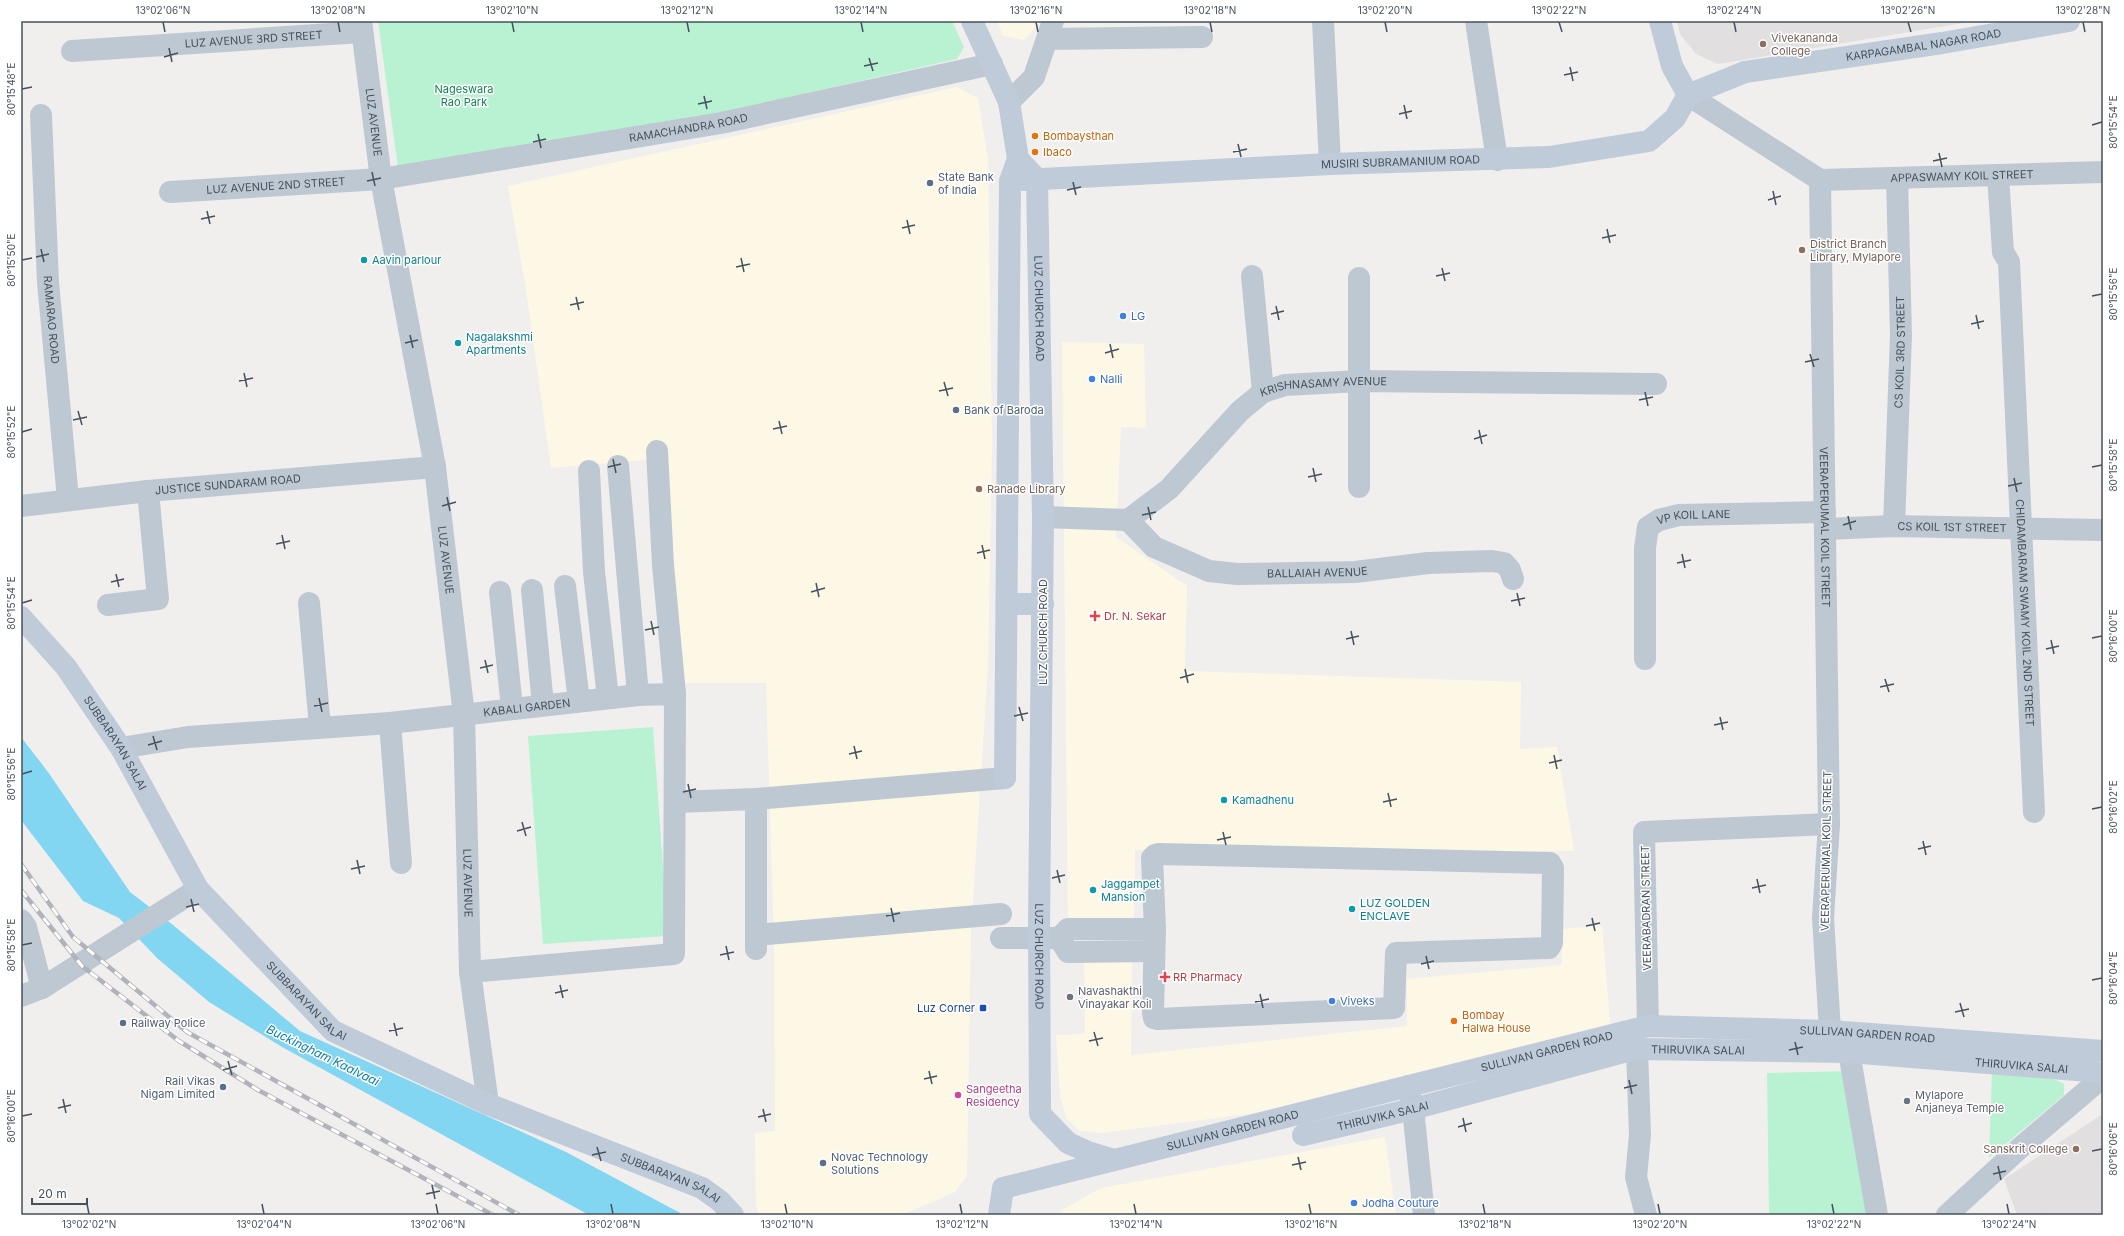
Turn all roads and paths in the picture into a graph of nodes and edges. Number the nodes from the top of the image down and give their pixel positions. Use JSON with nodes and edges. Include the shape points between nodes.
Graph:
{"nodes":[{"id":1,"x":972,"y":21,"type":"edge"},
{"id":2,"x":1323,"y":21,"type":"edge"},
{"id":3,"x":1476,"y":21,"type":"edge"},
{"id":4,"x":1660,"y":21,"type":"edge"},
{"id":5,"x":2069,"y":21,"type":"edge"},
{"id":6,"x":362,"y":27,"type":"edge"},
{"id":7,"x":1050,"y":30,"type":"edge"},
{"id":8,"x":1202,"y":37,"type":"dead end"},
{"id":9,"x":72,"y":51,"type":"dead end"},
{"id":10,"x":992,"y":64,"type":"junction"},
{"id":11,"x":1688,"y":95,"type":"junction"},
{"id":12,"x":1009,"y":102,"type":"junction"},
{"id":13,"x":41,"y":115,"type":"dead end"},
{"id":14,"x":1018,"y":159,"type":"junction"},
{"id":15,"x":1497,"y":160,"type":"junction"},
{"id":16,"x":1330,"y":164,"type":"junction"},
{"id":17,"x":2103,"y":172,"type":"edge"},
{"id":18,"x":1998,"y":176,"type":"junction"},
{"id":19,"x":1897,"y":178,"type":"junction"},
{"id":20,"x":381,"y":179,"type":"junction"},
{"id":21,"x":1037,"y":180,"type":"junction"},
{"id":22,"x":1820,"y":180,"type":"junction"},
{"id":23,"x":1010,"y":181,"type":"junction"},
{"id":24,"x":170,"y":192,"type":"dead end"},
{"id":25,"x":1252,"y":276,"type":"dead end"},
{"id":26,"x":1359,"y":278,"type":"dead end"},
{"id":27,"x":1359,"y":381,"type":"junction"},
{"id":28,"x":1656,"y":384,"type":"dead end"},
{"id":29,"x":1263,"y":392,"type":"junction"},
{"id":30,"x":657,"y":451,"type":"dead end"},
{"id":31,"x":618,"y":466,"type":"dead end"},
{"id":32,"x":435,"y":467,"type":"junction"},
{"id":33,"x":589,"y":471,"type":"dead end"},
{"id":34,"x":1358,"y":487,"type":"dead end"},
{"id":35,"x":148,"y":491,"type":"junction"},
{"id":36,"x":68,"y":499,"type":"junction"},
{"id":37,"x":21,"y":506,"type":"edge"},
{"id":38,"x":1043,"y":517,"type":"junction"},
{"id":39,"x":1128,"y":520,"type":"junction"},
{"id":40,"x":1825,"y":520,"type":"junction"},
{"id":41,"x":1894,"y":526,"type":"junction"},
{"id":42,"x":2021,"y":529,"type":"junction"},
{"id":43,"x":2103,"y":530,"type":"edge"},
{"id":44,"x":1513,"y":579,"type":"dead end"},
{"id":45,"x":565,"y":586,"type":"dead end"},
{"id":46,"x":532,"y":590,"type":"dead end"},
{"id":47,"x":500,"y":592,"type":"dead end"},
{"id":48,"x":308,"y":603,"type":"dead end"},
{"id":49,"x":1007,"y":604,"type":"junction"},
{"id":50,"x":1043,"y":604,"type":"junction"},
{"id":51,"x":108,"y":605,"type":"dead end"},
{"id":52,"x":21,"y":617,"type":"edge"},
{"id":53,"x":1645,"y":659,"type":"dead end"},
{"id":54,"x":638,"y":694,"type":"junction"},
{"id":55,"x":675,"y":694,"type":"junction"},
{"id":56,"x":608,"y":698,"type":"junction"},
{"id":57,"x":579,"y":701,"type":"junction"},
{"id":58,"x":543,"y":705,"type":"junction"},
{"id":59,"x":512,"y":708,"type":"junction"},
{"id":60,"x":464,"y":715,"type":"junction"},
{"id":61,"x":390,"y":723,"type":"junction"},
{"id":62,"x":320,"y":727,"type":"junction"},
{"id":63,"x":121,"y":748,"type":"junction"},
{"id":64,"x":1004,"y":778,"type":"joint"},
{"id":65,"x":756,"y":799,"type":"junction"},
{"id":66,"x":676,"y":802,"type":"junction"},
{"id":67,"x":2034,"y":812,"type":"dead end"},
{"id":68,"x":1829,"y":824,"type":"junction"},
{"id":69,"x":402,"y":863,"type":"dead end"},
{"id":70,"x":190,"y":894,"type":"junction"},
{"id":71,"x":1000,"y":914,"type":"dead end"},
{"id":72,"x":21,"y":920,"type":"edge"},
{"id":73,"x":1155,"y":929,"type":"junction"},
{"id":74,"x":1001,"y":938,"type":"dead end"},
{"id":75,"x":1049,"y":938,"type":"junction"},
{"id":76,"x":1154,"y":951,"type":"junction"},
{"id":77,"x":470,"y":972,"type":"junction"},
{"id":78,"x":48,"y":985,"type":"junction"},
{"id":79,"x":21,"y":996,"type":"edge"},
{"id":80,"x":1648,"y":1026,"type":"junction"},
{"id":81,"x":1830,"y":1031,"type":"junction"},
{"id":82,"x":1637,"y":1050,"type":"junction"},
{"id":83,"x":2103,"y":1051,"type":"edge"},
{"id":84,"x":1849,"y":1052,"type":"junction"},
{"id":85,"x":2103,"y":1076,"type":"edge"},
{"id":86,"x":1408,"y":1086,"type":"junction"},
{"id":87,"x":488,"y":1104,"type":"junction"},
{"id":88,"x":1413,"y":1109,"type":"junction"},
{"id":89,"x":1304,"y":1135,"type":"dead end"},
{"id":90,"x":1114,"y":1160,"type":"junction"},
{"id":91,"x":733,"y":1215,"type":"edge"},
{"id":92,"x":999,"y":1215,"type":"edge"},
{"id":93,"x":1424,"y":1215,"type":"edge"},
{"id":94,"x":1646,"y":1215,"type":"edge"},
{"id":95,"x":1877,"y":1215,"type":"edge"},
{"id":96,"x":1947,"y":1215,"type":"edge"}],
"edges":[{"from":1,"to":10,"type":"main road"},
{"from":2,"to":16,"type":"street"},
{"from":3,"to":15,"type":"street"},
{"from":4,"to":11,"type":"main road","via":[[1672,66]]},
{"from":5,"to":11,"type":"main road","name":"KARPAGAMBAL NAGAR ROAD","via":[[1745,72]]},
{"from":6,"to":9,"type":"street","name":"LUZ AVENUE 3RD STREET"},
{"from":6,"to":20,"type":"street","name":"LUZ AVENUE"},
{"from":7,"to":8,"type":"street"},
{"from":7,"to":12,"type":"street","via":[[1034,77]]},
{"from":10,"to":12,"type":"main road"},
{"from":10,"to":20,"type":"street","name":"RAMACHANDRA ROAD","via":[[721,123]]},
{"from":11,"to":15,"type":"main road","name":"MUSIRI SUBRAMANIUM ROAD","via":[[1675,118],[1649,142],[1549,157]]},
{"from":11,"to":22,"type":"street"},
{"from":12,"to":14,"type":"main road"},
{"from":13,"to":36,"type":"street","name":"RAMARAO ROAD","via":[[48,282]]},
{"from":14,"to":21,"type":"main road"},
{"from":14,"to":23,"type":"main road"},
{"from":15,"to":16,"type":"main road","name":"MUSIRI SUBRAMANIUM ROAD"},
{"from":16,"to":21,"type":"main road","name":"MUSIRI SUBRAMANIUM ROAD"},
{"from":17,"to":18,"type":"street","name":"APPASWAMY KOIL STREET"},
{"from":18,"to":19,"type":"street","name":"APPASWAMY KOIL STREET"},
{"from":18,"to":42,"type":"street","name":"CHIDAMBARAM SWAMY KOIL 2ND STREET","via":[[2003,252],[2009,262]]},
{"from":19,"to":22,"type":"street","name":"APPASWAMY KOIL STREET"},
{"from":19,"to":41,"type":"street","name":"CS KOIL 3RD STREET","via":[[1901,335]]},
{"from":20,"to":24,"type":"street","name":"LUZ AVENUE 2ND STREET"},
{"from":20,"to":32,"type":"street","name":"LUZ AVENUE"},
{"from":21,"to":23,"type":"main road","name":"MUSIRI SUBRAMANIUM ROAD"},
{"from":21,"to":38,"type":"main road","name":"LUZ CHURCH ROAD"},
{"from":22,"to":40,"type":"street","name":"VEERAPERUMAL KOIL STREET"},
{"from":23,"to":49,"type":"main road"},
{"from":25,"to":29,"type":"street"},
{"from":26,"to":27,"type":"street"},
{"from":27,"to":28,"type":"street","name":"KRISHNASAMY AVENUE"},
{"from":27,"to":29,"type":"street","name":"KRISHNASAMY AVENUE","via":[[1285,385]]},
{"from":27,"to":34,"type":"street"},
{"from":29,"to":39,"type":"street","name":"KRISHNASAMY AVENUE","via":[[1240,411],[1169,489]]},
{"from":30,"to":55,"type":"street","via":[[663,565]]},
{"from":31,"to":54,"type":"street"},
{"from":32,"to":35,"type":"street","name":"JUSTICE SUNDARAM ROAD"},
{"from":32,"to":60,"type":"street","name":"LUZ AVENUE"},
{"from":33,"to":56,"type":"street","via":[[594,572]]},
{"from":35,"to":36,"type":"street","name":"JUSTICE SUNDARAM ROAD"},
{"from":35,"to":51,"type":"street","via":[[158,599]]},
{"from":36,"to":37,"type":"street","name":"JUSTICE SUNDARAM ROAD"},
{"from":38,"to":39,"type":"street"},
{"from":38,"to":50,"type":"main road","name":"LUZ CHURCH ROAD"},
{"from":39,"to":44,"type":"street","name":"BALLAIAH AVENUE","via":[[1154,547],[1209,571],[1237,574],[1354,572],[1428,563],[1492,561],[1504,563]]},
{"from":40,"to":41,"type":"street","name":"CS KOIL 1ST STREET"},
{"from":40,"to":53,"type":"street","name":"VP KOIL LANE","via":[[1679,515],[1659,520],[1648,528],[1645,548]]},
{"from":40,"to":68,"type":"street","name":"VEERAPERUMAL KOIL STREET"},
{"from":41,"to":42,"type":"street","name":"CS KOIL 1ST STREET"},
{"from":42,"to":43,"type":"street","name":"CS KOIL 1ST STREET"},
{"from":42,"to":67,"type":"street","name":"CHIDAMBARAM SWAMY KOIL 2ND STREET"},
{"from":45,"to":57,"type":"street"},
{"from":46,"to":58,"type":"street"},
{"from":47,"to":59,"type":"street"},
{"from":48,"to":62,"type":"street"},
{"from":49,"to":50,"type":"main road"},
{"from":49,"to":64,"type":"main road"},
{"from":50,"to":75,"type":"main road","name":"LUZ CHURCH ROAD"},
{"from":52,"to":63,"type":"main road","name":"SUBBARAYAN SALAI","via":[[66,667]]},
{"from":54,"to":55,"type":"street","name":"KABALI GARDEN"},
{"from":54,"to":56,"type":"street","name":"KABALI GARDEN"},
{"from":55,"to":66,"type":"street"},
{"from":56,"to":57,"type":"street","name":"KABALI GARDEN"},
{"from":57,"to":58,"type":"street","name":"KABALI GARDEN"},
{"from":58,"to":59,"type":"street","name":"KABALI GARDEN"},
{"from":59,"to":60,"type":"street","name":"KABALI GARDEN"},
{"from":60,"to":61,"type":"street","name":"KABALI GARDEN"},
{"from":60,"to":77,"type":"street","name":"LUZ AVENUE"},
{"from":61,"to":62,"type":"street","name":"KABALI GARDEN"},
{"from":61,"to":69,"type":"street"},
{"from":62,"to":63,"type":"street","name":"KABALI GARDEN","via":[[188,737]]},
{"from":63,"to":70,"type":"main road","name":"SUBBARAYAN SALAI"},
{"from":64,"to":65,"type":"street"},
{"from":65,"to":66,"type":"street"},
{"from":65,"to":71,"type":"street","via":[[756,943]]},
{"from":66,"to":77,"type":"street","via":[[674,954]]},
{"from":68,"to":80,"type":"street","name":"VEERABADRAN STREET","via":[[1644,832]]},
{"from":68,"to":81,"type":"street","name":"VEERAPERUMAL KOIL STREET","via":[[1822,918]]},
{"from":70,"to":78,"type":"street"},
{"from":70,"to":87,"type":"main road","name":"SUBBARAYAN SALAI","via":[[333,1031]]},
{"from":72,"to":78,"type":"street"},
{"from":73,"to":75,"type":"street","via":[[1068,929]]},
{"from":73,"to":76,"type":"street"},
{"from":73,"to":76,"type":"street","via":[[1152,858],[1159,854],[1550,863],[1553,868],[1552,943],[1549,948],[1396,954],[1394,1008],[1158,1020],[1154,1018],[1153,1013]]},
{"from":74,"to":75,"type":"street"},
{"from":75,"to":76,"type":"street","via":[[1068,952]]},
{"from":75,"to":90,"type":"main road","name":"LUZ CHURCH ROAD","via":[[1040,1114],[1068,1142],[1088,1152]]},
{"from":77,"to":87,"type":"street","name":"LUZ AVENUE"},
{"from":78,"to":79,"type":"street"},
{"from":80,"to":81,"type":"main road","name":"SULLIVAN GARDEN ROAD"},
{"from":80,"to":86,"type":"main road","name":"SULLIVAN GARDEN ROAD"},
{"from":81,"to":83,"type":"main road","name":"SULLIVAN GARDEN ROAD"},
{"from":82,"to":84,"type":"main road","name":"THIRUVIKA SALAI"},
{"from":82,"to":88,"type":"main road","name":"THIRUVIKA SALAI"},
{"from":82,"to":94,"type":"street","via":[[1640,1135],[1636,1176]]},
{"from":84,"to":85,"type":"main road","name":"THIRUVIKA SALAI","via":[[2089,1071]]},
{"from":84,"to":95,"type":"street"},
{"from":85,"to":96,"type":"street","via":[[2020,1147]]},
{"from":86,"to":88,"type":"street"},
{"from":86,"to":90,"type":"main road","name":"SULLIVAN GARDEN ROAD"},
{"from":87,"to":91,"type":"main road","name":"SUBBARAYAN SALAI","via":[[702,1188],[720,1201]]},
{"from":88,"to":89,"type":"main road","name":"THIRUVIKA SALAI"},
{"from":88,"to":93,"type":"street"},
{"from":90,"to":92,"type":"main road","name":"SULLIVAN GARDEN ROAD","via":[[1003,1188]]}]}
